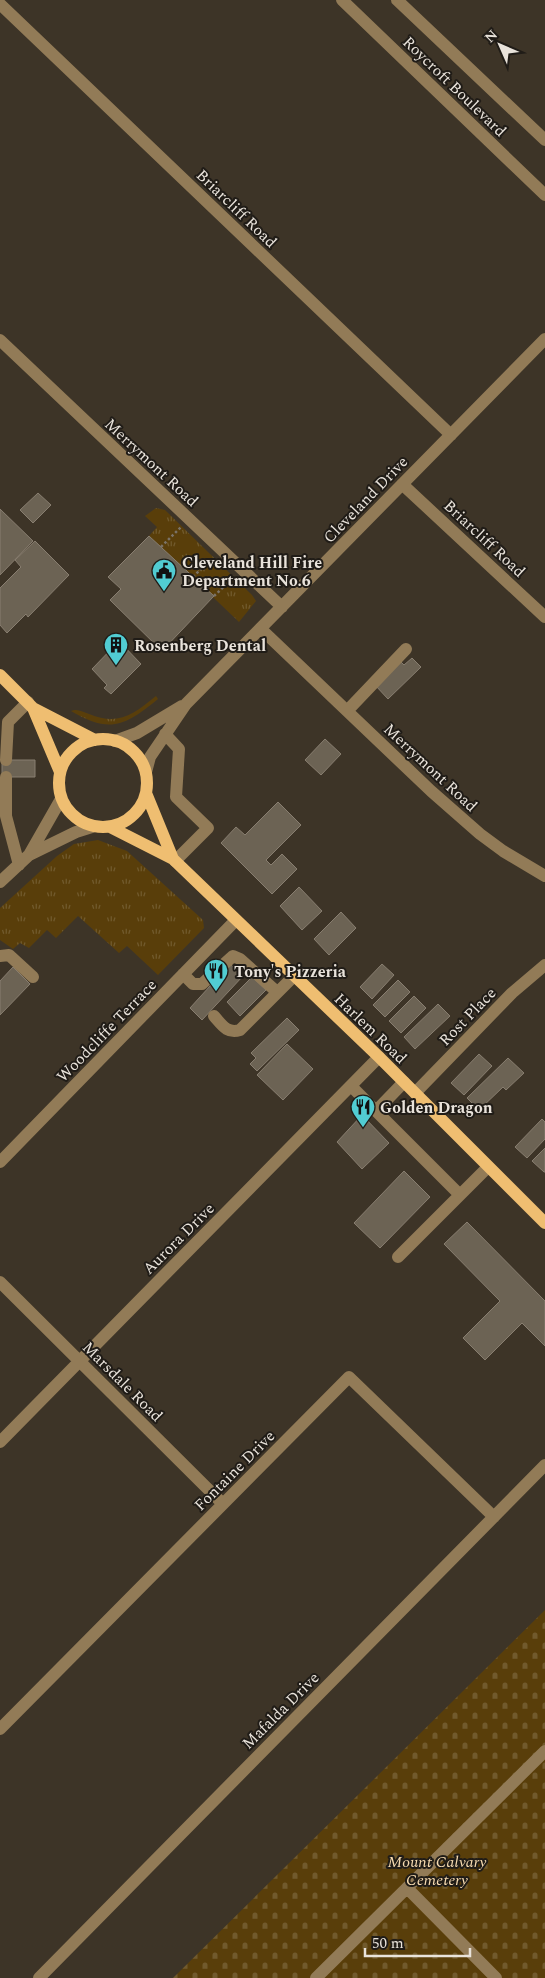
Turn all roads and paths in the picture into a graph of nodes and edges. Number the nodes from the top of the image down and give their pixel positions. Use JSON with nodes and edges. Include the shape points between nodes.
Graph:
{"nodes":[{"id":1,"x":342,"y":0,"type":"edge"},
{"id":2,"x":397,"y":0,"type":"edge"},
{"id":3,"x":0,"y":4,"type":"edge"},
{"id":4,"x":545,"y":140,"type":"edge"},
{"id":5,"x":545,"y":195,"type":"edge"},
{"id":6,"x":545,"y":339,"type":"edge"},
{"id":7,"x":0,"y":340,"type":"edge"},
{"id":8,"x":450,"y":435,"type":"junction"},
{"id":9,"x":402,"y":484,"type":"junction"},
{"id":10,"x":182,"y":526,"type":"dead end"},
{"id":11,"x":161,"y":547,"type":"dead end"},
{"id":12,"x":213,"y":557,"type":"dead end"},
{"id":13,"x":193,"y":577,"type":"dead end"},
{"id":14,"x":234,"y":577,"type":"dead end"},
{"id":15,"x":214,"y":596,"type":"dead end"},
{"id":16,"x":282,"y":607,"type":"junction"},
{"id":17,"x":545,"y":617,"type":"edge"},
{"id":18,"x":261,"y":628,"type":"junction"},
{"id":19,"x":406,"y":649,"type":"dead end"},
{"id":20,"x":0,"y":675,"type":"edge"},
{"id":21,"x":186,"y":704,"type":"junction"},
{"id":22,"x":31,"y":705,"type":"junction"},
{"id":23,"x":347,"y":711,"type":"junction"},
{"id":24,"x":166,"y":734,"type":"junction"},
{"id":25,"x":94,"y":740,"type":"junction"},
{"id":26,"x":115,"y":740,"type":"junction"},
{"id":27,"x":6,"y":760,"type":"dead end"},
{"id":28,"x":60,"y":772,"type":"junction"},
{"id":29,"x":146,"y":772,"type":"junction"},
{"id":30,"x":6,"y":776,"type":"dead end"},
{"id":31,"x":146,"y":793,"type":"junction"},
{"id":32,"x":61,"y":799,"type":"junction"},
{"id":33,"x":92,"y":827,"type":"junction"},
{"id":34,"x":110,"y":827,"type":"junction"},
{"id":35,"x":29,"y":855,"type":"junction"},
{"id":36,"x":174,"y":860,"type":"junction"},
{"id":37,"x":19,"y":865,"type":"junction"},
{"id":38,"x":545,"y":876,"type":"edge"},
{"id":39,"x":0,"y":882,"type":"edge"},
{"id":40,"x":235,"y":920,"type":"junction"},
{"id":41,"x":0,"y":956,"type":"edge"},
{"id":42,"x":545,"y":965,"type":"edge"},
{"id":43,"x":183,"y":974,"type":"junction"},
{"id":44,"x":294,"y":976,"type":"junction"},
{"id":45,"x":32,"y":977,"type":"dead end"},
{"id":46,"x":277,"y":992,"type":"junction"},
{"id":47,"x":214,"y":1016,"type":"dead end"},
{"id":48,"x":379,"y":1058,"type":"junction"},
{"id":49,"x":404,"y":1082,"type":"junction"},
{"id":50,"x":351,"y":1086,"type":"junction"},
{"id":51,"x":415,"y":1093,"type":"junction"},
{"id":52,"x":376,"y":1111,"type":"junction"},
{"id":53,"x":0,"y":1162,"type":"edge"},
{"id":54,"x":488,"y":1167,"type":"junction"},
{"id":55,"x":460,"y":1195,"type":"junction"},
{"id":56,"x":545,"y":1223,"type":"edge"},
{"id":57,"x":398,"y":1257,"type":"dead end"},
{"id":58,"x":0,"y":1282,"type":"edge"},
{"id":59,"x":80,"y":1361,"type":"junction"},
{"id":60,"x":0,"y":1442,"type":"edge"},
{"id":61,"x":545,"y":1465,"type":"edge"},
{"id":62,"x":223,"y":1504,"type":"junction"},
{"id":63,"x":494,"y":1517,"type":"junction"},
{"id":64,"x":0,"y":1729,"type":"edge"},
{"id":65,"x":545,"y":1751,"type":"edge"},
{"id":66,"x":408,"y":1889,"type":"junction"},
{"id":67,"x":38,"y":1978,"type":"edge"},
{"id":68,"x":316,"y":1978,"type":"edge"},
{"id":69,"x":496,"y":1978,"type":"edge"}],
"edges":[{"from":1,"to":5,"type":"street","name":"Roycroft Boulevard"},
{"from":2,"to":4,"type":"street","name":"Roycroft Boulevard"},
{"from":3,"to":8,"type":"street","name":"Briarcliff Road"},
{"from":6,"to":8,"type":"street","name":"Cleveland Drive"},
{"from":7,"to":16,"type":"street","name":"Merrymont Road"},
{"from":8,"to":9,"type":"street","name":"Cleveland Drive"},
{"from":9,"to":16,"type":"street","name":"Cleveland Drive"},
{"from":9,"to":17,"type":"street","name":"Briarcliff Road"},
{"from":10,"to":11,"type":"path"},
{"from":12,"to":13,"type":"path"},
{"from":14,"to":15,"type":"path"},
{"from":16,"to":18,"type":"street","name":"Cleveland Drive"},
{"from":18,"to":21,"type":"street","name":"Cleveland Drive"},
{"from":18,"to":23,"type":"street","name":"Merrymont Road"},
{"from":19,"to":23,"type":"street"},
{"from":20,"to":22,"type":"main road"},
{"from":21,"to":24,"type":"street","name":"Cleveland Drive"},
{"from":21,"to":26,"type":"street","name":"Cleveland Drive","via":[[137,733]]},
{"from":22,"to":25,"type":"main road"},
{"from":22,"to":27,"type":"street","via":[[8,722]]},
{"from":22,"to":28,"type":"main road"},
{"from":23,"to":38,"type":"street","name":"Merrymont Road","via":[[480,834],[503,852]]},
{"from":24,"to":29,"type":"street","name":"Cleveland Drive","via":[[150,757]]},
{"from":24,"to":36,"type":"street","via":[[179,749],[176,797],[208,828]]},
{"from":25,"to":26,"type":"main road"},
{"from":25,"to":28,"type":"main road","via":[[69,754]]},
{"from":26,"to":29,"type":"main road","via":[[135,752]]},
{"from":28,"to":32,"type":"main road"},
{"from":29,"to":31,"type":"main road"},
{"from":30,"to":37,"type":"street","via":[[6,816]]},
{"from":31,"to":34,"type":"main road","via":[[130,819]]},
{"from":31,"to":36,"type":"main road","name":"Harlem Road"},
{"from":32,"to":33,"type":"main road","via":[[76,819]]},
{"from":32,"to":35,"type":"street"},
{"from":33,"to":34,"type":"main road"},
{"from":33,"to":35,"type":"street"},
{"from":34,"to":36,"type":"main road","name":"Harlem Road"},
{"from":35,"to":37,"type":"street"},
{"from":36,"to":40,"type":"main road","name":"Harlem Road"},
{"from":37,"to":39,"type":"street"},
{"from":40,"to":43,"type":"street","name":"Woodcliffe Terrace"},
{"from":40,"to":44,"type":"main road","name":"Harlem Road"},
{"from":41,"to":45,"type":"street","via":[[9,955]]},
{"from":42,"to":51,"type":"street","name":"Rost Place","via":[[512,993]]},
{"from":43,"to":46,"type":"street","via":[[193,984],[202,984],[233,956]]},
{"from":43,"to":53,"type":"street","name":"Woodcliffe Terrace"},
{"from":44,"to":46,"type":"street"},
{"from":44,"to":48,"type":"main road","name":"Harlem Road"},
{"from":46,"to":47,"type":"street","via":[[240,1030],[228,1030]]},
{"from":48,"to":49,"type":"main road","name":"Harlem Road"},
{"from":48,"to":50,"type":"street","name":"Aurora Drive"},
{"from":49,"to":51,"type":"main road","name":"Harlem Road"},
{"from":49,"to":52,"type":"street"},
{"from":50,"to":52,"type":"street"},
{"from":50,"to":59,"type":"street","name":"Aurora Drive"},
{"from":51,"to":54,"type":"main road","name":"Harlem Road"},
{"from":52,"to":55,"type":"street"},
{"from":54,"to":55,"type":"street"},
{"from":54,"to":56,"type":"main road","name":"Harlem Road"},
{"from":55,"to":57,"type":"street"},
{"from":58,"to":59,"type":"street","name":"Marsdale Road"},
{"from":59,"to":60,"type":"street","name":"Aurora Drive"},
{"from":59,"to":62,"type":"street","name":"Marsdale Road"},
{"from":61,"to":63,"type":"street","name":"Mafalda Drive"},
{"from":62,"to":63,"type":"street","name":"Fontaine Drive","via":[[349,1377]]},
{"from":62,"to":64,"type":"street","name":"Fontaine Drive"},
{"from":63,"to":67,"type":"street","name":"Mafalda Drive"},
{"from":65,"to":66,"type":"street"},
{"from":66,"to":68,"type":"street"},
{"from":66,"to":69,"type":"street"}]}
